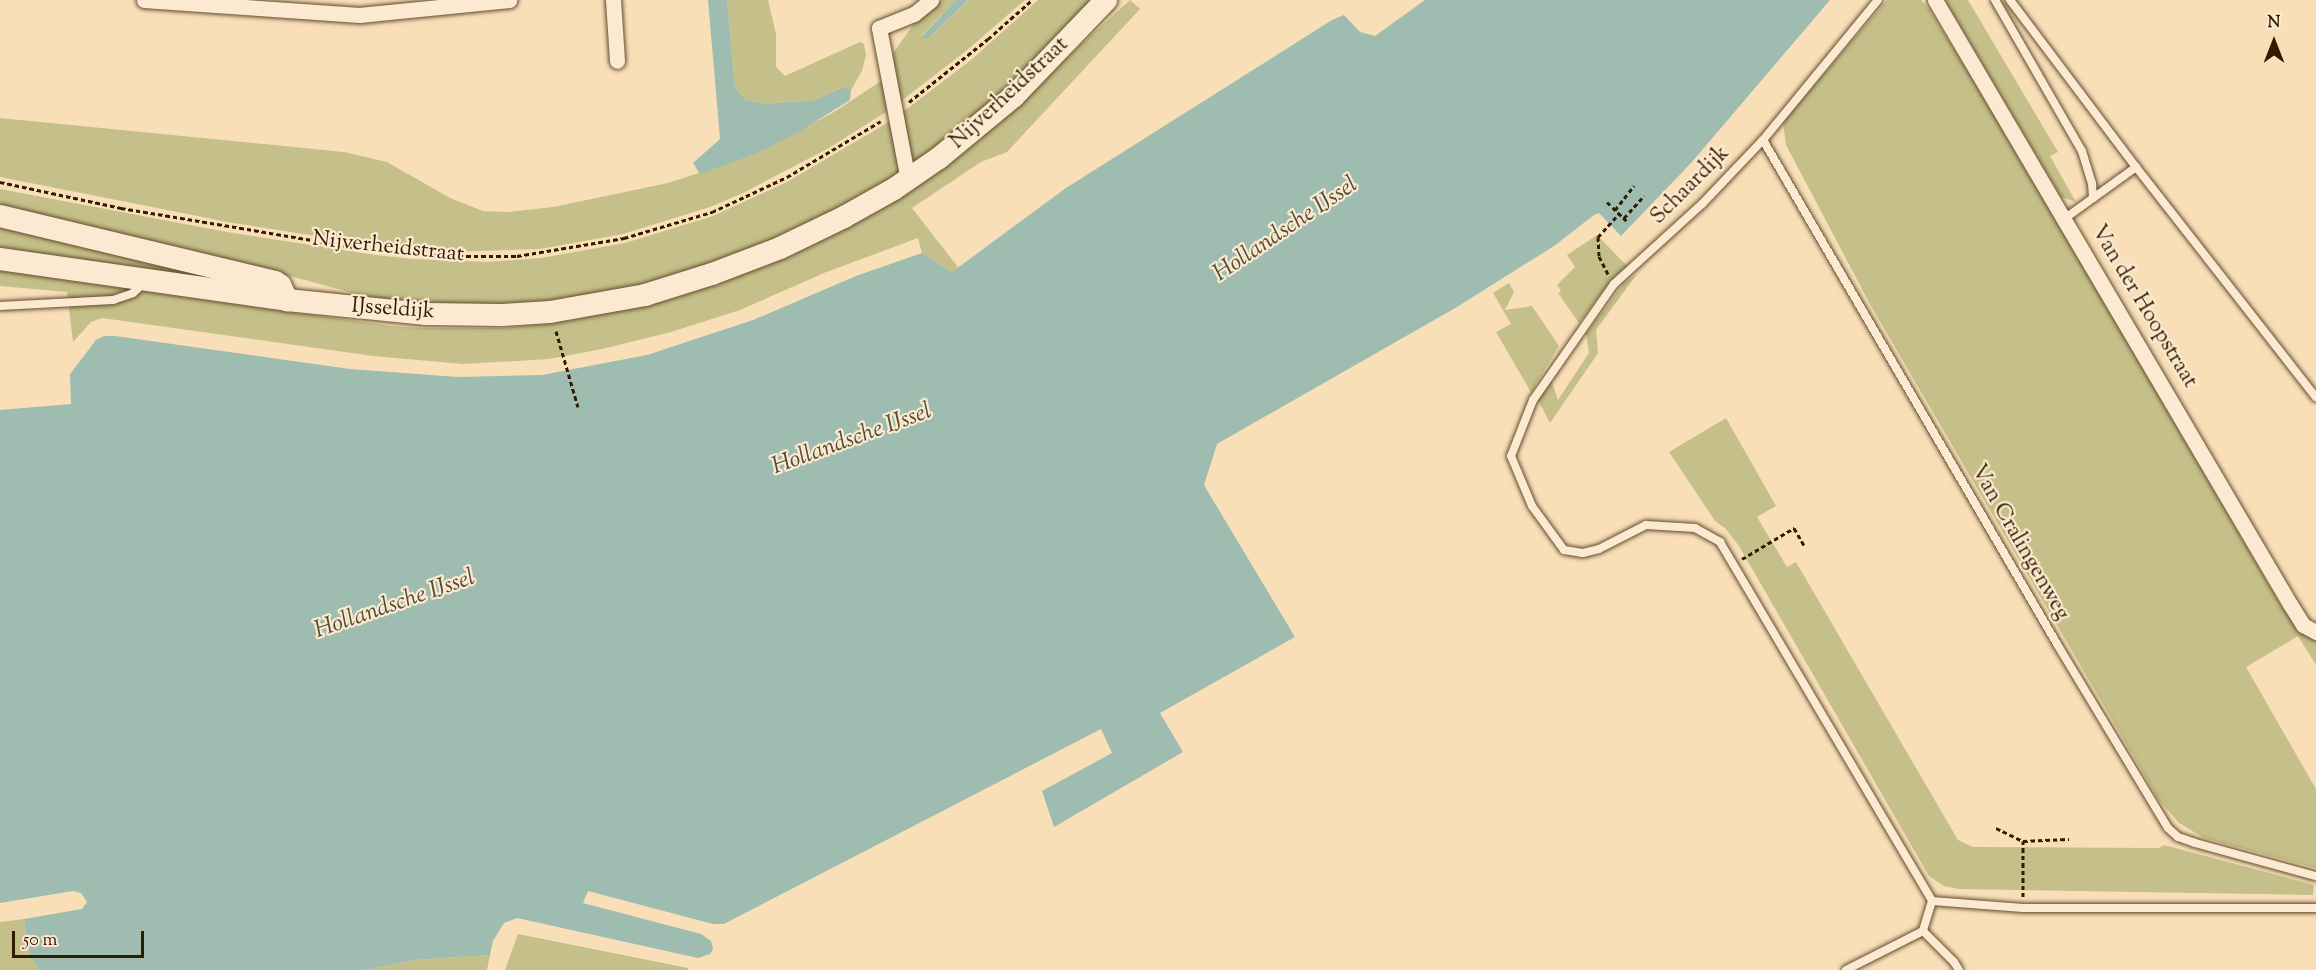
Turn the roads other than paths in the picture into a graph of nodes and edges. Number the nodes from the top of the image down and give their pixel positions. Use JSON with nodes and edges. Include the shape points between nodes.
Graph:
{"nodes":[{"id":1,"x":144,"y":0,"type":"edge"},
{"id":2,"x":509,"y":0,"type":"edge"},
{"id":3,"x":612,"y":0,"type":"edge"},
{"id":4,"x":931,"y":0,"type":"edge"},
{"id":5,"x":1106,"y":0,"type":"edge"},
{"id":6,"x":1878,"y":0,"type":"edge"},
{"id":7,"x":1935,"y":0,"type":"edge"},
{"id":8,"x":1995,"y":0,"type":"edge"},
{"id":9,"x":2010,"y":0,"type":"edge"},
{"id":10,"x":358,"y":7,"type":"edge"},
{"id":11,"x":617,"y":61,"type":"dead end"},
{"id":12,"x":1763,"y":140,"type":"junction"},
{"id":13,"x":2136,"y":167,"type":"junction"},
{"id":14,"x":908,"y":180,"type":"junction"},
{"id":15,"x":2093,"y":198,"type":"junction"},
{"id":16,"x":0,"y":216,"type":"edge"},
{"id":17,"x":2064,"y":219,"type":"junction"},
{"id":18,"x":780,"y":248,"type":"joint"},
{"id":19,"x":0,"y":259,"type":"edge"},
{"id":20,"x":147,"y":280,"type":"junction"},
{"id":21,"x":287,"y":300,"type":"junction"},
{"id":22,"x":0,"y":306,"type":"edge"},
{"id":23,"x":2316,"y":398,"type":"edge"},
{"id":24,"x":2316,"y":632,"type":"edge"},
{"id":25,"x":2316,"y":876,"type":"edge"},
{"id":26,"x":1932,"y":901,"type":"junction"},
{"id":27,"x":2316,"y":908,"type":"edge"},
{"id":28,"x":1923,"y":932,"type":"junction"},
{"id":29,"x":1846,"y":970,"type":"edge"},
{"id":30,"x":1959,"y":970,"type":"edge"}],
"edges":[{"from":1,"to":10,"type":"street"},
{"from":2,"to":10,"type":"street"},
{"from":3,"to":11,"type":"street"},
{"from":4,"to":14,"type":"street","via":[[914,14],[879,28]]},
{"from":5,"to":14,"type":"street","name":"Nijverheidstraat","via":[[1014,96]]},
{"from":6,"to":12,"type":"lane","name":"Schaardijk"},
{"from":7,"to":17,"type":"street","name":"Van der Hoopstraat"},
{"from":8,"to":15,"type":"lane","via":[[2082,151]]},
{"from":9,"to":13,"type":"lane"},
{"from":12,"to":25,"type":"lane","name":"Van Cralingenweg","via":[[2168,828],[2178,837],[2195,843]]},
{"from":12,"to":26,"type":"lane","name":"Schaardijk","via":[[1702,204],[1614,284],[1533,400],[1511,456],[1532,506],[1564,550],[1583,553],[1599,549],[1646,525],[1695,528],[1720,542]]},
{"from":13,"to":15,"type":"lane"},
{"from":13,"to":23,"type":"lane"},
{"from":14,"to":18,"type":"street","name":"Nijverheidstraat"},
{"from":15,"to":17,"type":"lane"},
{"from":16,"to":21,"type":"street","via":[[275,282]]},
{"from":17,"to":24,"type":"street","name":"Van der Hoopstraat","via":[[2290,604],[2303,625]]},
{"from":18,"to":21,"type":"street","name":"IJsseldijk","via":[[680,285],[550,312],[426,314]]},
{"from":19,"to":20,"type":"street","name":"IJsseldijk"},
{"from":20,"to":21,"type":"street","name":"IJsseldijk"},
{"from":20,"to":22,"type":"lane","via":[[133,293],[113,300]]},
{"from":26,"to":27,"type":"lane","via":[[2023,908]]},
{"from":26,"to":28,"type":"lane"},
{"from":28,"to":29,"type":"lane"},
{"from":28,"to":30,"type":"lane"}]}
